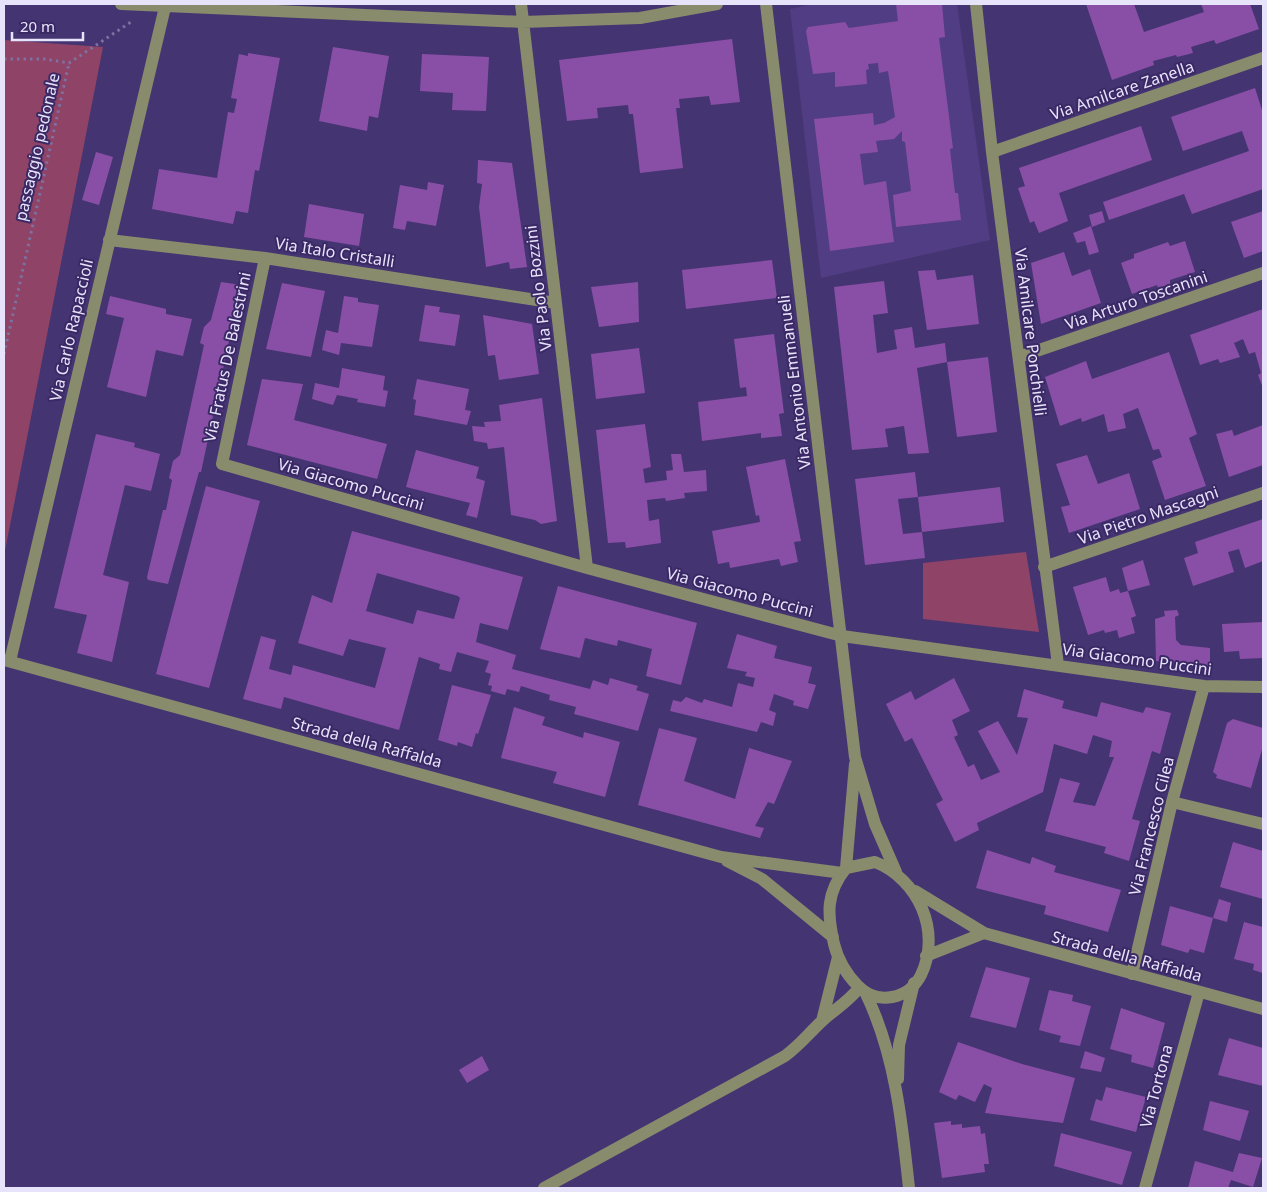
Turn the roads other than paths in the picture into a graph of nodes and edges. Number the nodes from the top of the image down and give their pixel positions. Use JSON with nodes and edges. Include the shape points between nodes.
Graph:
{"nodes":[{"id":1,"x":121,"y":4,"type":"edge"},
{"id":2,"x":521,"y":4,"type":"edge"},
{"id":3,"x":717,"y":4,"type":"edge"},
{"id":4,"x":766,"y":4,"type":"edge"},
{"id":5,"x":976,"y":4,"type":"edge"},
{"id":6,"x":160,"y":6,"type":"junction"},
{"id":7,"x":523,"y":22,"type":"junction"},
{"id":8,"x":1263,"y":58,"type":"edge"},
{"id":9,"x":992,"y":152,"type":"junction"},
{"id":10,"x":109,"y":240,"type":"junction"},
{"id":11,"x":265,"y":258,"type":"junction"},
{"id":12,"x":1263,"y":273,"type":"edge"},
{"id":13,"x":556,"y":303,"type":"junction"},
{"id":14,"x":1018,"y":357,"type":"junction"},
{"id":15,"x":222,"y":464,"type":"joint"},
{"id":16,"x":1263,"y":493,"type":"edge"},
{"id":17,"x":587,"y":568,"type":"junction"},
{"id":18,"x":1044,"y":568,"type":"junction"},
{"id":19,"x":842,"y":636,"type":"junction"},
{"id":20,"x":7,"y":660,"type":"edge"},
{"id":21,"x":1058,"y":665,"type":"junction"},
{"id":22,"x":1204,"y":686,"type":"junction"},
{"id":23,"x":1263,"y":686,"type":"edge"},
{"id":24,"x":855,"y":757,"type":"junction"},
{"id":25,"x":1172,"y":802,"type":"junction"},
{"id":26,"x":1263,"y":824,"type":"edge"},
{"id":27,"x":721,"y":857,"type":"junction"},
{"id":28,"x":844,"y":871,"type":"junction"},
{"id":29,"x":896,"y":872,"type":"junction"},
{"id":30,"x":915,"y":891,"type":"junction"},
{"id":31,"x":984,"y":933,"type":"junction"},
{"id":32,"x":832,"y":937,"type":"junction"},
{"id":33,"x":926,"y":956,"type":"junction"},
{"id":34,"x":838,"y":957,"type":"junction"},
{"id":35,"x":1132,"y":974,"type":"junction"},
{"id":36,"x":914,"y":983,"type":"junction"},
{"id":37,"x":862,"y":991,"type":"junction"},
{"id":38,"x":1198,"y":992,"type":"junction"},
{"id":39,"x":1263,"y":1009,"type":"edge"},
{"id":40,"x":822,"y":1021,"type":"junction"},
{"id":41,"x":897,"y":1094,"type":"junction"},
{"id":42,"x":544,"y":1188,"type":"edge"},
{"id":43,"x":909,"y":1188,"type":"edge"},
{"id":44,"x":1145,"y":1188,"type":"edge"}],
"edges":[{"from":1,"to":6,"type":"street"},
{"from":2,"to":7,"type":"street","name":"Via Paolo Bozzini"},
{"from":3,"to":7,"type":"street","via":[[640,18]]},
{"from":4,"to":19,"type":"street","name":"Via Antonio Emmanueli"},
{"from":5,"to":9,"type":"street","name":"Via Amilcare Ponchielli"},
{"from":6,"to":7,"type":"street"},
{"from":6,"to":10,"type":"street","name":"Via Carlo Rapaccioli"},
{"from":7,"to":13,"type":"street","name":"Via Paolo Bozzini"},
{"from":8,"to":9,"type":"street","name":"Via Amilcare Zanella"},
{"from":9,"to":14,"type":"street","name":"Via Amilcare Ponchielli"},
{"from":10,"to":11,"type":"street","name":"Via Italo Cristalli"},
{"from":10,"to":20,"type":"street","name":"Via Carlo Rapaccioli"},
{"from":11,"to":13,"type":"street","name":"Via Italo Cristalli"},
{"from":11,"to":15,"type":"street","name":"Via Fratus De Balestrini"},
{"from":12,"to":14,"type":"street","name":"Via Arturo Toscanini"},
{"from":13,"to":17,"type":"street","name":"Via Paolo Bozzini"},
{"from":14,"to":18,"type":"street","name":"Via Amilcare Ponchielli"},
{"from":15,"to":17,"type":"street","name":"Via Giacomo Puccini"},
{"from":16,"to":18,"type":"street","name":"Via Pietro Mascagni"},
{"from":17,"to":19,"type":"street","name":"Via Giacomo Puccini"},
{"from":18,"to":21,"type":"street","name":"Via Amilcare Ponchielli"},
{"from":19,"to":21,"type":"street","name":"Via Giacomo Puccini"},
{"from":19,"to":24,"type":"street","name":"Via Antonio Emmanueli"},
{"from":20,"to":27,"type":"street","name":"Strada della Raffalda"},
{"from":21,"to":22,"type":"street","name":"Via Giacomo Puccini"},
{"from":22,"to":23,"type":"street","name":"Via Giacomo Puccini"},
{"from":22,"to":25,"type":"street","name":"Via Francesco Cilea"},
{"from":24,"to":28,"type":"street","name":"Via Antonio Emmanueli"},
{"from":24,"to":29,"type":"street","name":"Via Antonio Emmanueli","via":[[875,824]]},
{"from":25,"to":26,"type":"street"},
{"from":25,"to":35,"type":"street","name":"Via Francesco Cilea"},
{"from":27,"to":28,"type":"street","name":"Strada della Raffalda"},
{"from":27,"to":32,"type":"street","name":"Strada della Raffalda","via":[[762,879]]},
{"from":28,"to":29,"type":"street","name":"Strada della Raffalda","via":[[875,862]]},
{"from":28,"to":32,"type":"street","via":[[832,889],[828,908]]},
{"from":29,"to":30,"type":"street","name":"Strada della Raffalda"},
{"from":30,"to":31,"type":"street","name":"Strada della Raffalda"},
{"from":30,"to":33,"type":"street","name":"Strada della Raffalda","via":[[924,909],[928,928]]},
{"from":31,"to":33,"type":"street"},
{"from":31,"to":35,"type":"street","name":"Strada della Raffalda"},
{"from":32,"to":34,"type":"street"},
{"from":33,"to":36,"type":"street","name":"Strada della Raffalda","via":[[920,977]]},
{"from":34,"to":37,"type":"street"},
{"from":34,"to":40,"type":"street"},
{"from":35,"to":38,"type":"street","name":"Strada della Raffalda"},
{"from":36,"to":37,"type":"street","name":"Strada della Raffalda","via":[[896,997],[882,999]]},
{"from":36,"to":41,"type":"street","via":[[899,1045]]},
{"from":37,"to":40,"type":"street"},
{"from":37,"to":41,"type":"street","via":[[879,1021]]},
{"from":38,"to":39,"type":"street","name":"Strada della Raffalda"},
{"from":38,"to":44,"type":"street","name":"Via Tortona"},
{"from":40,"to":42,"type":"street","via":[[803,1043],[785,1056]]},
{"from":41,"to":43,"type":"street"}]}
